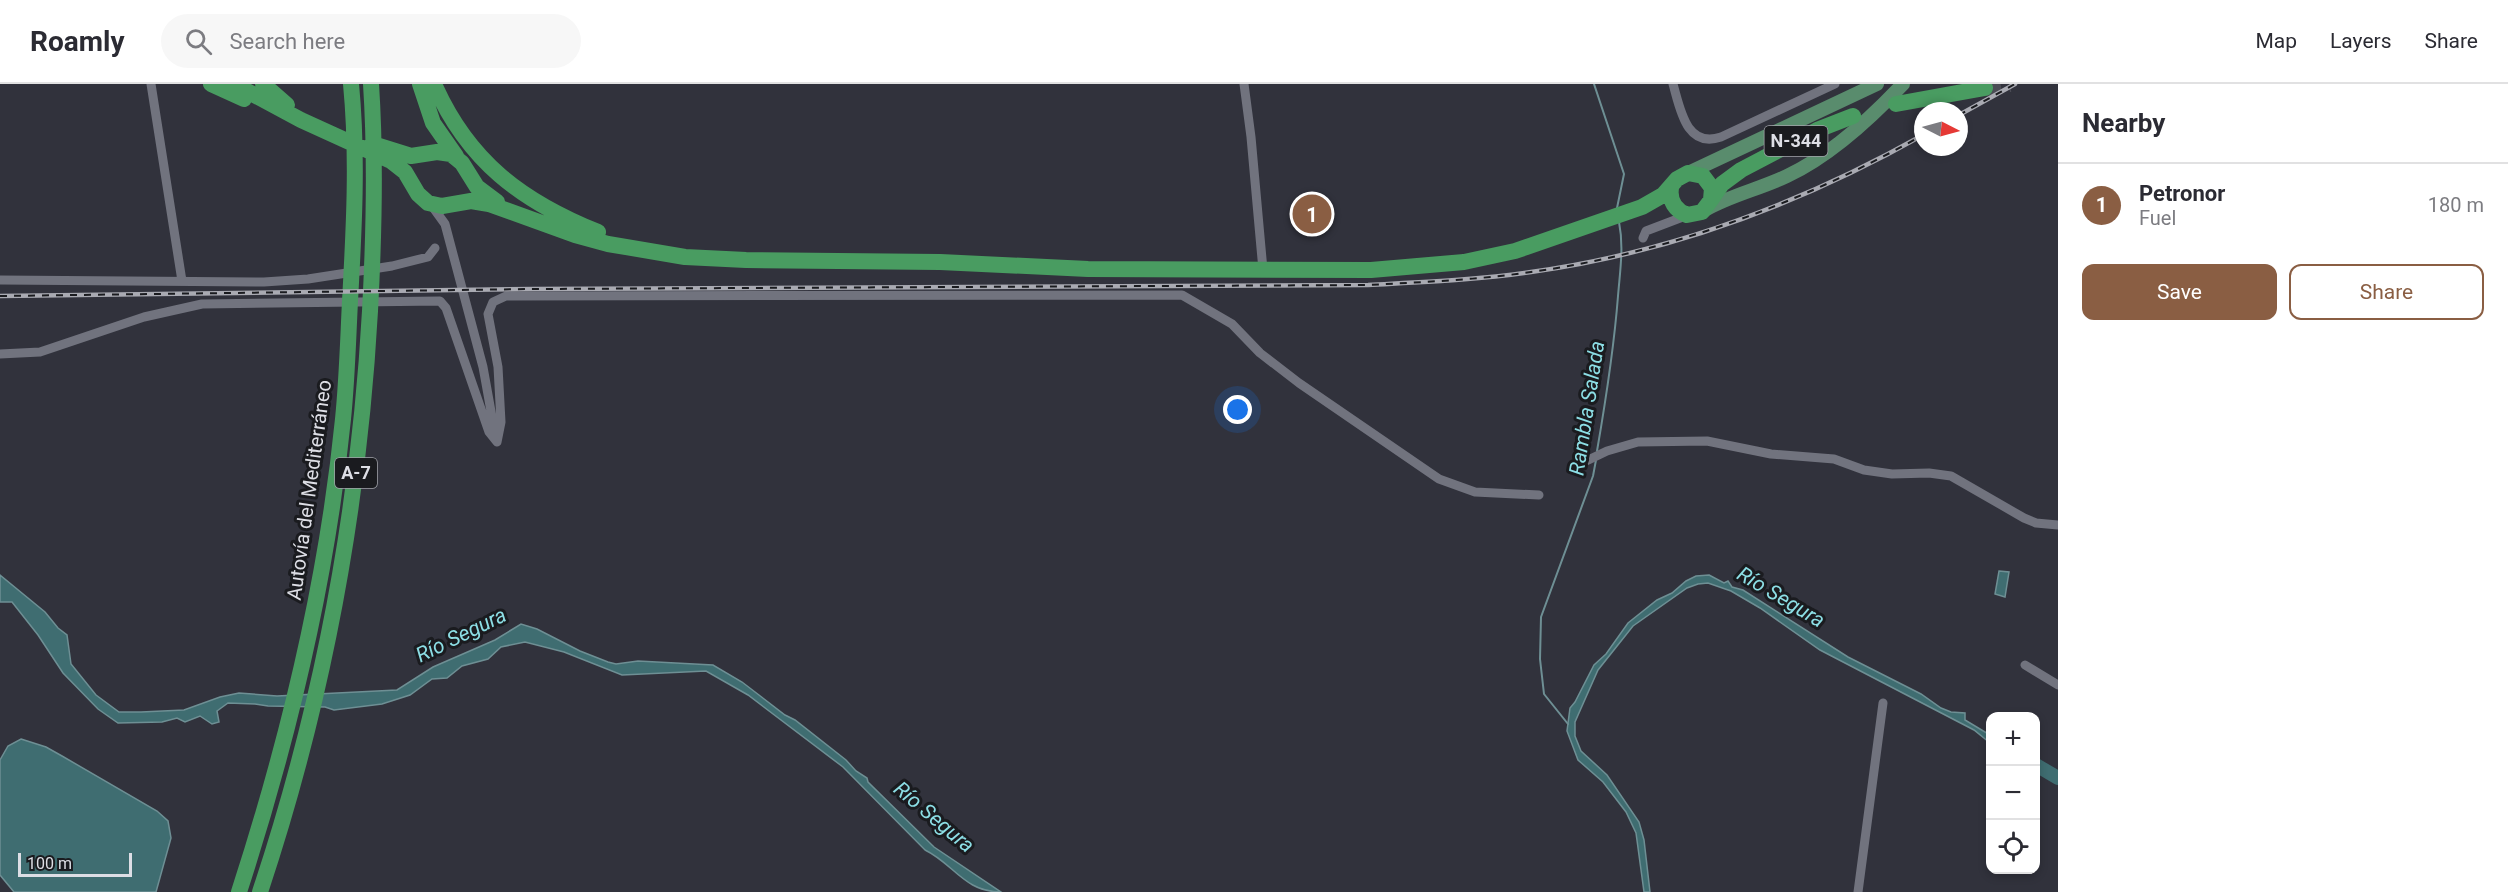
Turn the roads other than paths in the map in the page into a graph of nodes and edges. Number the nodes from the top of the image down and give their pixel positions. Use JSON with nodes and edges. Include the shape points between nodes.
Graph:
{"nodes":[{"id":1,"x":151,"y":84,"type":"edge"},
{"id":2,"x":211,"y":84,"type":"edge"},
{"id":3,"x":234,"y":84,"type":"edge"},
{"id":4,"x":263,"y":84,"type":"edge"},
{"id":5,"x":278,"y":84,"type":"edge"},
{"id":6,"x":420,"y":84,"type":"edge"},
{"id":7,"x":434,"y":84,"type":"edge"},
{"id":8,"x":1673,"y":84,"type":"edge"},
{"id":9,"x":1835,"y":84,"type":"edge"},
{"id":10,"x":1860,"y":84,"type":"edge"},
{"id":11,"x":1877,"y":84,"type":"edge"},
{"id":12,"x":1246,"y":85,"type":"edge"},
{"id":13,"x":1985,"y":88,"type":"dead end"},
{"id":14,"x":351,"y":89,"type":"edge"},
{"id":15,"x":371,"y":89,"type":"edge"},
{"id":16,"x":1896,"y":92,"type":"edge"},
{"id":17,"x":1853,"y":116,"type":"dead end"},
{"id":18,"x":301,"y":120,"type":"junction"},
{"id":19,"x":334,"y":126,"type":"junction"},
{"id":20,"x":1787,"y":126,"type":"junction"},
{"id":21,"x":428,"y":154,"type":"junction"},
{"id":22,"x":462,"y":165,"type":"junction"},
{"id":23,"x":1741,"y":170,"type":"junction"},
{"id":24,"x":1694,"y":174,"type":"junction"},
{"id":25,"x":413,"y":184,"type":"junction"},
{"id":26,"x":1671,"y":188,"type":"junction"},
{"id":27,"x":428,"y":203,"type":"junction"},
{"id":28,"x":450,"y":204,"type":"junction"},
{"id":29,"x":507,"y":208,"type":"junction"},
{"id":30,"x":1637,"y":208,"type":"junction"},
{"id":31,"x":1688,"y":210,"type":"junction"},
{"id":32,"x":445,"y":224,"type":"junction"},
{"id":33,"x":1643,"y":238,"type":"dead end"},
{"id":34,"x":435,"y":248,"type":"dead end"},
{"id":35,"x":667,"y":255,"type":"junction"},
{"id":36,"x":1263,"y":270,"type":"junction"},
{"id":37,"x":0,"y":280,"type":"edge"},
{"id":38,"x":182,"y":281,"type":"junction"},
{"id":39,"x":0,"y":354,"type":"edge"},
{"id":40,"x":497,"y":442,"type":"junction"},
{"id":41,"x":1582,"y":463,"type":"dead end"},
{"id":42,"x":1539,"y":495,"type":"dead end"},
{"id":43,"x":2058,"y":525,"type":"edge"},
{"id":44,"x":2025,"y":665,"type":"dead end"},
{"id":45,"x":2058,"y":685,"type":"edge"},
{"id":46,"x":1883,"y":703,"type":"dead end"},
{"id":47,"x":239,"y":892,"type":"edge"},
{"id":48,"x":260,"y":892,"type":"edge"},
{"id":49,"x":1858,"y":892,"type":"edge"}],
"edges":[{"from":1,"to":38,"type":"street"},
{"from":2,"to":18,"type":"highway"},
{"from":3,"to":18,"type":"highway"},
{"from":4,"to":19,"type":"highway","via":[[289,106]]},
{"from":5,"to":19,"type":"highway","via":[[310,114]]},
{"from":6,"to":22,"type":"highway","via":[[433,123]]},
{"from":7,"to":35,"type":"highway","via":[[469,144],[513,188],[570,220]]},
{"from":8,"to":9,"type":"street","via":[[1688,128],[1708,139]]},
{"from":10,"to":20,"type":"street"},
{"from":11,"to":20,"type":"main road"},
{"from":12,"to":36,"type":"street"},
{"from":13,"to":16,"type":"highway"},
{"from":14,"to":47,"type":"highway","name":"Autovía del Mediterráneo","number":"A-7","via":[[354,219],[343,418],[331,513],[307,645],[285,737]]},
{"from":15,"to":48,"type":"highway","name":"Autovía del Mediterráneo","number":"A-7","via":[[372,279],[353,501],[327,646],[304,742]]},
{"from":16,"to":31,"type":"main road","via":[[1811,163],[1784,177]]},
{"from":17,"to":23,"type":"highway","number":"N-344","via":[[1817,130]]},
{"from":18,"to":25,"type":"highway","via":[[391,161]]},
{"from":19,"to":21,"type":"highway","via":[[400,153]]},
{"from":20,"to":24,"type":"main road"},
{"from":21,"to":22,"type":"highway","via":[[442,152]]},
{"from":21,"to":25,"type":"highway","via":[[415,167]]},
{"from":22,"to":28,"type":"highway","via":[[464,190]]},
{"from":22,"to":29,"type":"highway","via":[[482,192]]},
{"from":23,"to":24,"type":"highway","number":"N-344"},
{"from":23,"to":31,"type":"highway","number":"N-344"},
{"from":24,"to":26,"type":"highway","via":[[1677,179]]},
{"from":24,"to":31,"type":"highway","via":[[1710,185]]},
{"from":25,"to":27,"type":"highway"},
{"from":26,"to":30,"type":"highway"},
{"from":26,"to":31,"type":"highway","via":[[1671,199]]},
{"from":27,"to":28,"type":"highway"},
{"from":27,"to":32,"type":"street"},
{"from":28,"to":29,"type":"highway","via":[[476,201]]},
{"from":28,"to":32,"type":"street"},
{"from":29,"to":35,"type":"highway","via":[[575,235]]},
{"from":30,"to":31,"type":"highway","via":[[1658,205]]},
{"from":30,"to":36,"type":"highway","via":[[1515,252],[1478,260],[1371,270]]},
{"from":31,"to":33,"type":"street","via":[[1646,231]]},
{"from":32,"to":40,"type":"street","via":[[483,367]]},
{"from":34,"to":38,"type":"street","via":[[428,257],[392,266],[308,279]]},
{"from":35,"to":36,"type":"highway","via":[[738,260]]},
{"from":37,"to":38,"type":"street"},
{"from":39,"to":40,"type":"street","via":[[40,352],[144,317],[202,304],[440,301],[446,308],[489,432]]},
{"from":40,"to":42,"type":"street","via":[[501,422],[498,367],[488,314],[494,302],[506,296],[1167,293],[1182,295],[1232,324],[1275,365],[1439,479],[1475,492]]},
{"from":41,"to":43,"type":"street","via":[[1638,442],[1707,441],[1771,454],[1834,459],[1864,470],[1951,476],[2024,518]]},
{"from":44,"to":45,"type":"street"},
{"from":46,"to":49,"type":"street"}]}
